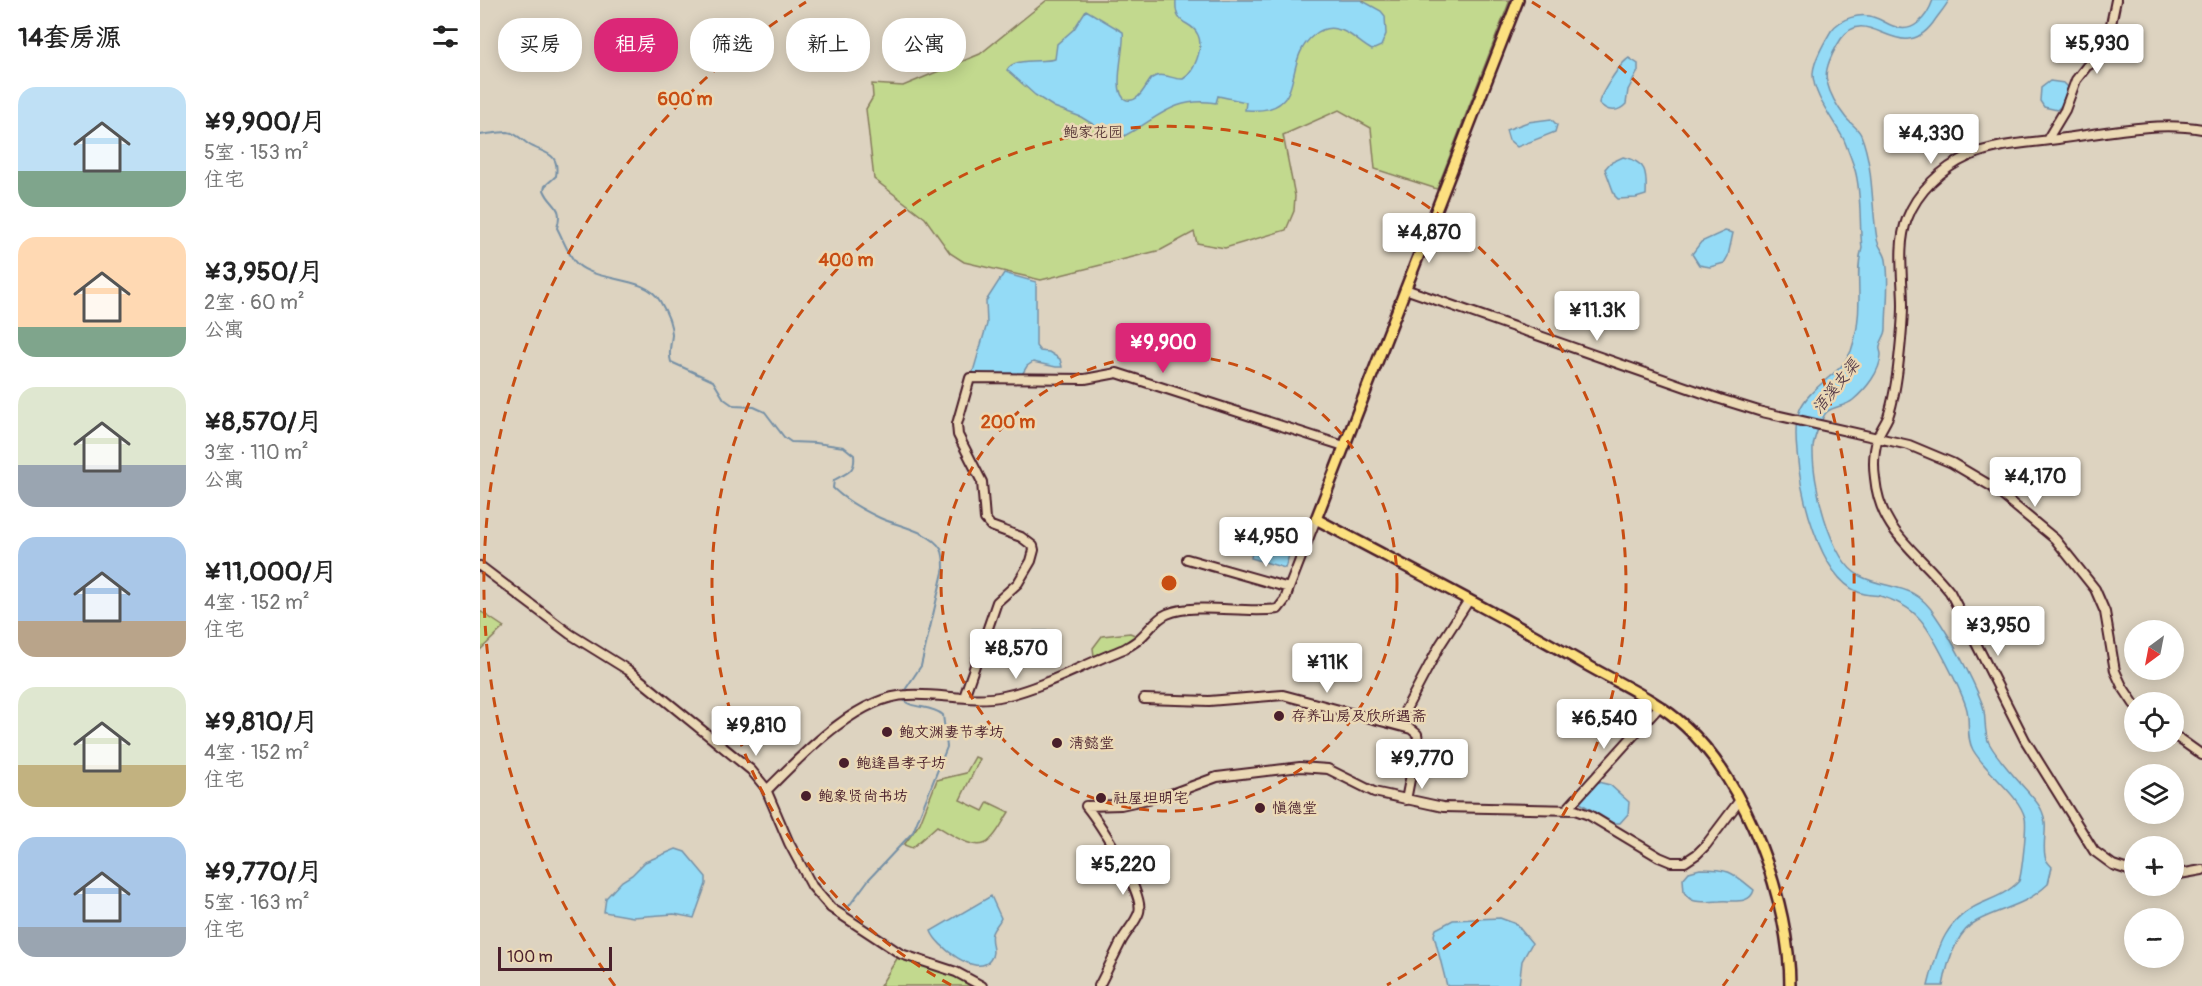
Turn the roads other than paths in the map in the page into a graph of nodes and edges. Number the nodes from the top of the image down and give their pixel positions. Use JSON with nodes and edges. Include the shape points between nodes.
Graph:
{"nodes":[{"id":1,"x":1518,"y":0,"type":"edge"},
{"id":2,"x":2116,"y":0,"type":"edge"},
{"id":3,"x":2202,"y":129,"type":"edge"},
{"id":4,"x":2047,"y":140,"type":"junction"},
{"id":5,"x":1405,"y":289,"type":"junction"},
{"id":6,"x":1878,"y":438,"type":"junction"},
{"id":7,"x":1344,"y":446,"type":"junction"},
{"id":8,"x":1317,"y":519,"type":"junction"},
{"id":9,"x":1187,"y":559,"type":"dead end"},
{"id":10,"x":480,"y":567,"type":"edge"},
{"id":11,"x":1289,"y":588,"type":"junction"},
{"id":12,"x":1468,"y":600,"type":"junction"},
{"id":13,"x":2126,"y":692,"type":"edge"},
{"id":14,"x":964,"y":697,"type":"junction"},
{"id":15,"x":1144,"y":699,"type":"dead end"},
{"id":16,"x":1659,"y":706,"type":"junction"},
{"id":17,"x":1398,"y":724,"type":"junction"},
{"id":18,"x":2184,"y":742,"type":"edge"},
{"id":19,"x":2202,"y":755,"type":"edge"},
{"id":20,"x":766,"y":790,"type":"junction"},
{"id":21,"x":1406,"y":800,"type":"junction"},
{"id":22,"x":1740,"y":800,"type":"junction"},
{"id":23,"x":1567,"y":809,"type":"junction"},
{"id":24,"x":2124,"y":869,"type":"edge"},
{"id":25,"x":2202,"y":870,"type":"edge"},
{"id":26,"x":2184,"y":873,"type":"edge"},
{"id":27,"x":982,"y":986,"type":"edge"},
{"id":28,"x":1099,"y":986,"type":"edge"},
{"id":29,"x":1790,"y":986,"type":"edge"}],
"edges":[{"from":1,"to":5,"type":"main road"},
{"from":2,"to":4,"type":"street","via":[[2103,51],[2076,80],[2065,110]]},
{"from":3,"to":4,"type":"street","via":[[2151,127]]},
{"from":4,"to":6,"type":"street","via":[[1977,152],[1962,159],[1927,188],[1911,210],[1902,236],[1903,308],[1897,379]]},
{"from":5,"to":6,"type":"street","via":[[1720,399]]},
{"from":5,"to":7,"type":"main road"},
{"from":6,"to":13,"type":"street","via":[[1924,450],[1966,470],[2055,539],[2099,596],[2115,671]]},
{"from":6,"to":24,"type":"street","via":[[1874,473],[1884,516],[1950,592],[2025,740],[2094,851]]},
{"from":7,"to":8,"type":"main road"},
{"from":7,"to":14,"type":"street","via":[[1117,373],[1085,379],[970,378],[957,424],[958,435],[982,482],[985,519],[991,526],[1021,537],[1034,550],[1018,583],[997,602]]},
{"from":8,"to":11,"type":"street"},
{"from":8,"to":12,"type":"main road"},
{"from":9,"to":11,"type":"street"},
{"from":10,"to":20,"type":"street","via":[[570,634],[628,670],[752,770]]},
{"from":11,"to":14,"type":"street","via":[[1278,609],[1177,611],[1157,620],[1124,649],[1020,692],[988,698]]},
{"from":12,"to":16,"type":"main road"},
{"from":12,"to":17,"type":"street"},
{"from":14,"to":20,"type":"street","via":[[903,695],[878,702],[815,742]]},
{"from":15,"to":17,"type":"street","via":[[1209,701],[1283,695]]},
{"from":16,"to":22,"type":"main road","via":[[1702,742]]},
{"from":16,"to":23,"type":"street"},
{"from":17,"to":21,"type":"street","via":[[1415,732],[1418,739]]},
{"from":18,"to":19,"type":"street"},
{"from":20,"to":27,"type":"street","via":[[812,886],[831,908],[901,954],[957,972]]},
{"from":21,"to":23,"type":"street","via":[[1443,807]]},
{"from":21,"to":28,"type":"street","via":[[1374,792],[1328,769],[1300,767],[1217,777],[1171,794],[1121,805],[1086,806],[1133,884],[1140,908]]},
{"from":22,"to":23,"type":"street","via":[[1702,850],[1685,862],[1673,863],[1589,815]]},
{"from":22,"to":29,"type":"main road","via":[[1777,898],[1788,950]]},
{"from":25,"to":26,"type":"street"}]}
